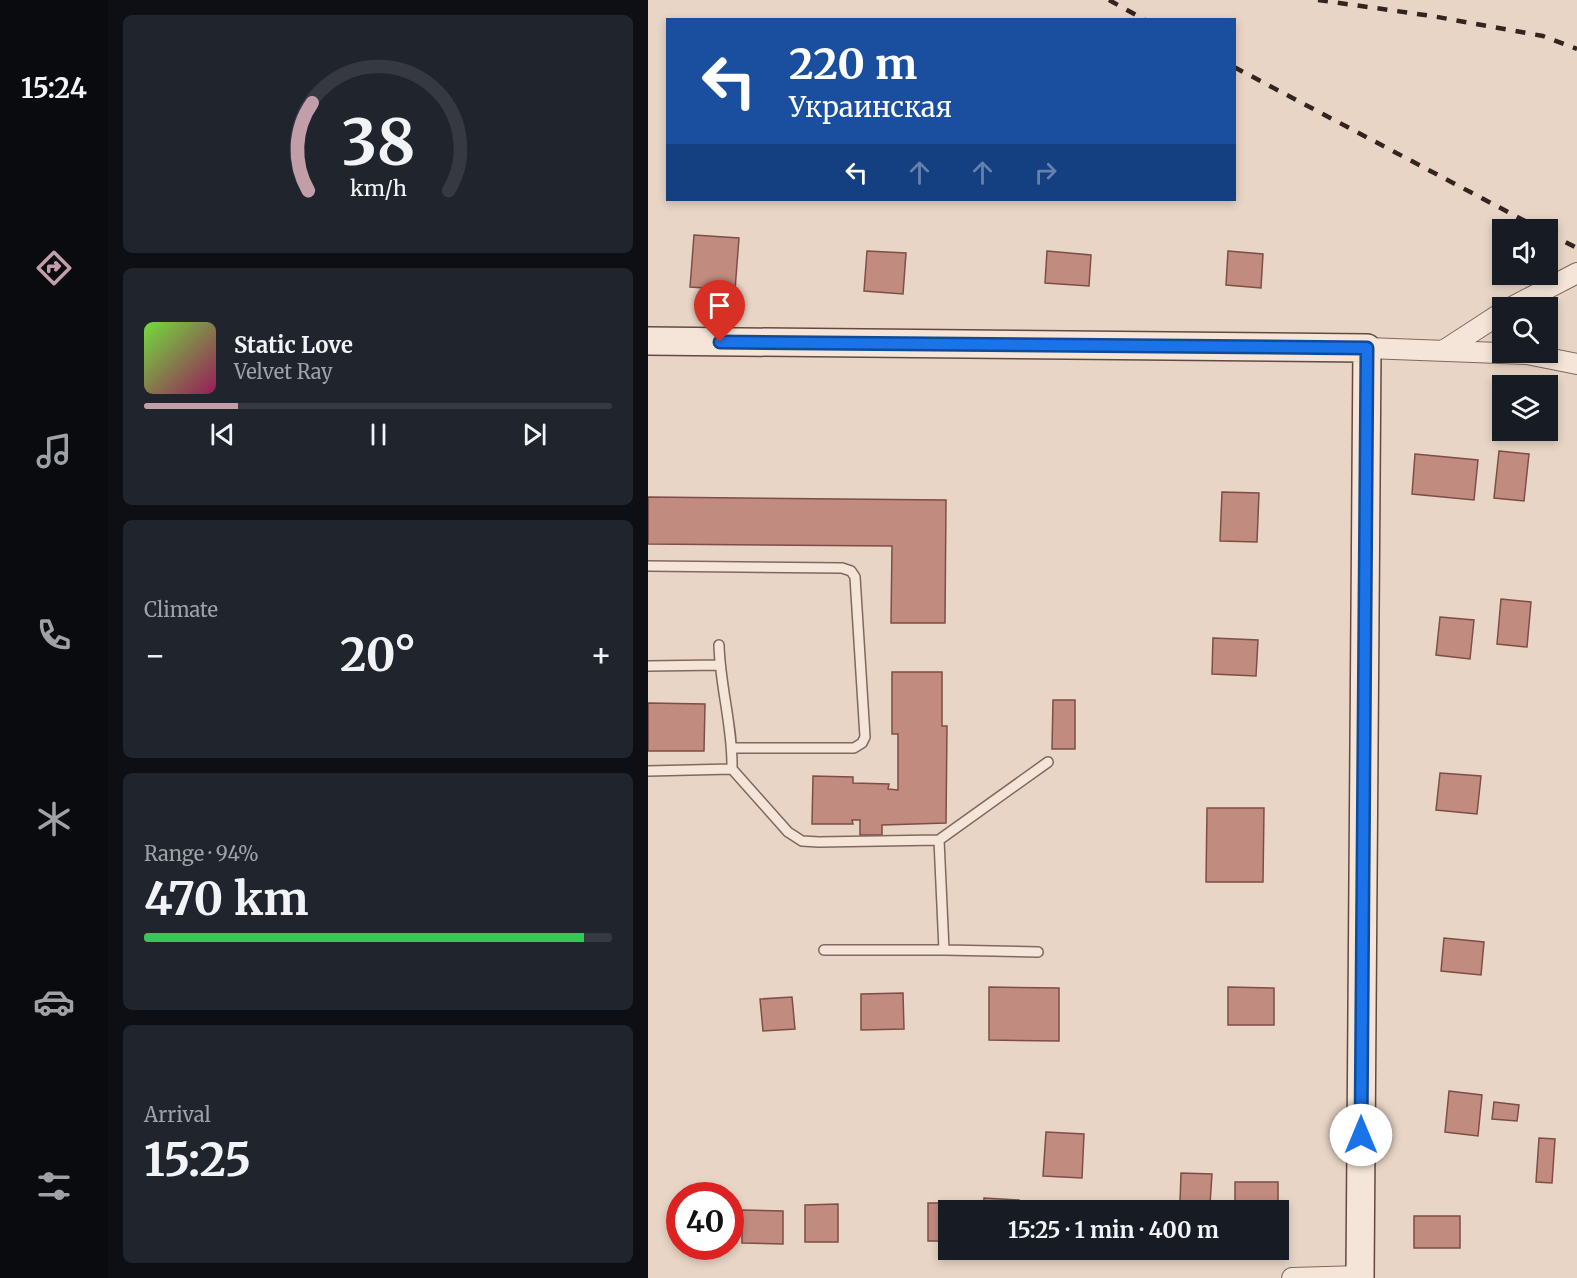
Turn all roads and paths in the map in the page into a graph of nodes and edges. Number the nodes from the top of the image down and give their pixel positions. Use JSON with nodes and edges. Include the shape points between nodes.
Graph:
{"nodes":[{"id":1,"x":1577,"y":273,"type":"edge"},
{"id":2,"x":1531,"y":297,"type":"edge"},
{"id":3,"x":1492,"y":319,"type":"edge"},
{"id":4,"x":648,"y":341,"type":"edge"},
{"id":5,"x":1367,"y":348,"type":"junction"},
{"id":6,"x":1443,"y":351,"type":"junction"},
{"id":7,"x":1577,"y":364,"type":"edge"},
{"id":8,"x":648,"y":566,"type":"edge"},
{"id":9,"x":719,"y":645,"type":"dead end"},
{"id":10,"x":720,"y":665,"type":"junction"},
{"id":11,"x":648,"y":666,"type":"edge"},
{"id":12,"x":732,"y":748,"type":"junction"},
{"id":13,"x":1048,"y":762,"type":"dead end"},
{"id":14,"x":732,"y":769,"type":"junction"},
{"id":15,"x":648,"y":771,"type":"edge"},
{"id":16,"x":939,"y":840,"type":"junction"},
{"id":17,"x":824,"y":950,"type":"dead end"},
{"id":18,"x":944,"y":950,"type":"junction"},
{"id":19,"x":1038,"y":952,"type":"dead end"},
{"id":20,"x":1360,"y":1277,"type":"edge"},
{"id":21,"x":1292,"y":1278,"type":"edge"}],
"edges":[{"from":1,"to":2,"type":"street"},
{"from":3,"to":6,"type":"street"},
{"from":4,"to":5,"type":"street"},
{"from":5,"to":6,"type":"street"},
{"from":5,"to":20,"type":"street"},
{"from":6,"to":7,"type":"street","via":[[1527,354]]},
{"from":8,"to":12,"type":"lane","via":[[842,568],[855,577],[865,737],[862,743],[854,748]]},
{"from":9,"to":10,"type":"lane"},
{"from":10,"to":11,"type":"lane"},
{"from":10,"to":12,"type":"lane"},
{"from":12,"to":14,"type":"lane"},
{"from":13,"to":16,"type":"lane"},
{"from":14,"to":15,"type":"lane"},
{"from":14,"to":16,"type":"lane","via":[[788,832],[802,841]]},
{"from":16,"to":18,"type":"lane"},
{"from":17,"to":18,"type":"lane"},
{"from":18,"to":19,"type":"lane"},
{"from":20,"to":21,"type":"street"}]}
